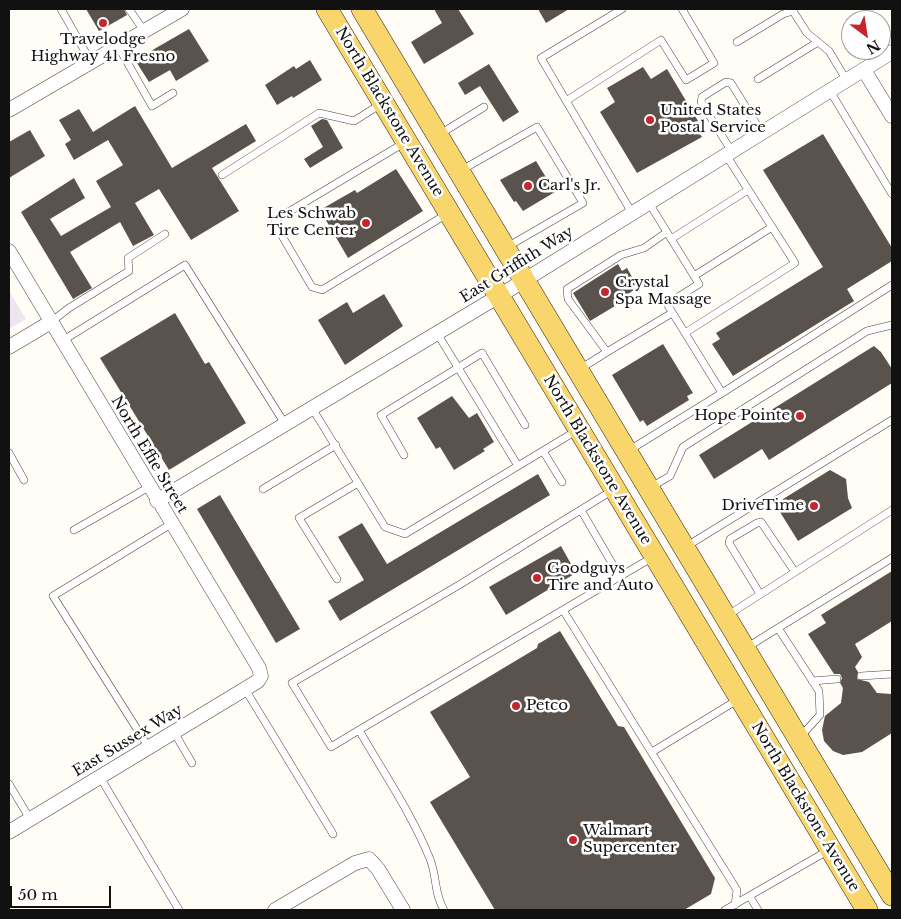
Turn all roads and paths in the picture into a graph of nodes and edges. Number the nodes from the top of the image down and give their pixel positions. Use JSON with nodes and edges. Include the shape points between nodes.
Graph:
{"nodes":[{"id":1,"x":61,"y":9,"type":"edge"},
{"id":2,"x":129,"y":9,"type":"edge"},
{"id":3,"x":182,"y":9,"type":"edge"},
{"id":4,"x":327,"y":9,"type":"edge"},
{"id":5,"x":348,"y":9,"type":"edge"},
{"id":6,"x":622,"y":9,"type":"edge"},
{"id":7,"x":682,"y":9,"type":"edge"},
{"id":8,"x":794,"y":10,"type":"edge"},
{"id":9,"x":367,"y":17,"type":"edge"},
{"id":10,"x":144,"y":31,"type":"junction"},
{"id":11,"x":737,"y":42,"type":"dead end"},
{"id":12,"x":818,"y":42,"type":"junction"},
{"id":13,"x":118,"y":46,"type":"junction"},
{"id":14,"x":892,"y":52,"type":"edge"},
{"id":15,"x":91,"y":62,"type":"junction"},
{"id":16,"x":864,"y":70,"type":"junction"},
{"id":17,"x":758,"y":79,"type":"dead end"},
{"id":18,"x":847,"y":81,"type":"junction"},
{"id":19,"x":830,"y":91,"type":"junction"},
{"id":20,"x":173,"y":93,"type":"dead end"},
{"id":21,"x":566,"y":101,"type":"junction"},
{"id":22,"x":383,"y":103,"type":"junction"},
{"id":23,"x":484,"y":107,"type":"dead end"},
{"id":24,"x":9,"y":110,"type":"edge"},
{"id":25,"x":892,"y":116,"type":"edge"},
{"id":26,"x":762,"y":133,"type":"junction"},
{"id":27,"x":438,"y":135,"type":"junction"},
{"id":28,"x":406,"y":141,"type":"junction"},
{"id":29,"x":729,"y":154,"type":"junction"},
{"id":30,"x":459,"y":171,"type":"junction"},
{"id":31,"x":222,"y":174,"type":"dead end"},
{"id":32,"x":748,"y":190,"type":"junction"},
{"id":33,"x":892,"y":194,"type":"edge"},
{"id":34,"x":649,"y":203,"type":"junction"},
{"id":35,"x":449,"y":213,"type":"junction"},
{"id":36,"x":632,"y":213,"type":"junction"},
{"id":37,"x":772,"y":227,"type":"junction"},
{"id":38,"x":666,"y":232,"type":"junction"},
{"id":39,"x":164,"y":234,"type":"dead end"},
{"id":40,"x":671,"y":239,"type":"junction"},
{"id":41,"x":505,"y":248,"type":"junction"},
{"id":42,"x":9,"y":251,"type":"edge"},
{"id":43,"x":694,"y":276,"type":"junction"},
{"id":44,"x":524,"y":280,"type":"junction"},
{"id":45,"x":892,"y":285,"type":"edge"},
{"id":46,"x":499,"y":296,"type":"junction"},
{"id":47,"x":672,"y":313,"type":"junction"},
{"id":48,"x":51,"y":322,"type":"junction"},
{"id":49,"x":891,"y":328,"type":"edge"},
{"id":50,"x":437,"y":333,"type":"junction"},
{"id":51,"x":685,"y":333,"type":"junction"},
{"id":52,"x":62,"y":341,"type":"junction"},
{"id":53,"x":9,"y":348,"type":"edge"},
{"id":54,"x":607,"y":352,"type":"junction"},
{"id":55,"x":458,"y":368,"type":"junction"},
{"id":56,"x":578,"y":370,"type":"junction"},
{"id":57,"x":722,"y":393,"type":"junction"},
{"id":58,"x":312,"y":408,"type":"junction"},
{"id":59,"x":892,"y":420,"type":"edge"},
{"id":60,"x":285,"y":424,"type":"junction"},
{"id":61,"x":525,"y":425,"type":"dead end"},
{"id":62,"x":579,"y":429,"type":"junction"},
{"id":63,"x":336,"y":445,"type":"junction"},
{"id":64,"x":544,"y":451,"type":"junction"},
{"id":65,"x":627,"y":452,"type":"junction"},
{"id":66,"x":9,"y":454,"type":"edge"},
{"id":67,"x":404,"y":455,"type":"dead end"},
{"id":68,"x":518,"y":466,"type":"junction"},
{"id":69,"x":24,"y":480,"type":"dead end"},
{"id":70,"x":562,"y":482,"type":"dead end"},
{"id":71,"x":358,"y":483,"type":"junction"},
{"id":72,"x":149,"y":487,"type":"junction"},
{"id":73,"x":649,"y":488,"type":"junction"},
{"id":74,"x":262,"y":489,"type":"dead end"},
{"id":75,"x":614,"y":489,"type":"junction"},
{"id":76,"x":157,"y":501,"type":"junction"},
{"id":77,"x":581,"y":510,"type":"junction"},
{"id":78,"x":892,"y":510,"type":"edge"},
{"id":79,"x":170,"y":524,"type":"junction"},
{"id":80,"x":74,"y":530,"type":"dead end"},
{"id":81,"x":684,"y":547,"type":"junction"},
{"id":82,"x":655,"y":556,"type":"junction"},
{"id":83,"x":892,"y":558,"type":"edge"},
{"id":84,"x":795,"y":572,"type":"junction"},
{"id":85,"x":620,"y":577,"type":"junction"},
{"id":86,"x":337,"y":579,"type":"dead end"},
{"id":87,"x":760,"y":594,"type":"junction"},
{"id":88,"x":563,"y":610,"type":"junction"},
{"id":89,"x":726,"y":617,"type":"junction"},
{"id":90,"x":778,"y":628,"type":"junction"},
{"id":91,"x":745,"y":648,"type":"junction"},
{"id":92,"x":892,"y":674,"type":"edge"},
{"id":93,"x":261,"y":676,"type":"joint"},
{"id":94,"x":861,"y":676,"type":"dead end"},
{"id":95,"x":837,"y":679,"type":"dead end"},
{"id":96,"x":812,"y":681,"type":"junction"},
{"id":97,"x":245,"y":689,"type":"junction"},
{"id":98,"x":740,"y":698,"type":"junction"},
{"id":99,"x":359,"y":730,"type":"junction"},
{"id":100,"x":174,"y":732,"type":"junction"},
{"id":101,"x":799,"y":739,"type":"junction"},
{"id":102,"x":149,"y":748,"type":"junction"},
{"id":103,"x":652,"y":752,"type":"junction"},
{"id":104,"x":192,"y":764,"type":"dead end"},
{"id":105,"x":100,"y":777,"type":"junction"},
{"id":106,"x":9,"y":784,"type":"edge"},
{"id":107,"x":826,"y":784,"type":"junction"},
{"id":108,"x":30,"y":819,"type":"junction"},
{"id":109,"x":9,"y":832,"type":"edge"},
{"id":110,"x":332,"y":834,"type":"dead end"},
{"id":111,"x":830,"y":849,"type":"junction"},
{"id":112,"x":892,"y":895,"type":"edge"},
{"id":113,"x":750,"y":896,"type":"junction"},
{"id":114,"x":735,"y":905,"type":"junction"},
{"id":115,"x":179,"y":910,"type":"edge"},
{"id":116,"x":276,"y":910,"type":"edge"},
{"id":117,"x":403,"y":910,"type":"edge"},
{"id":118,"x":444,"y":910,"type":"edge"},
{"id":119,"x":725,"y":910,"type":"edge"},
{"id":120,"x":758,"y":910,"type":"edge"},
{"id":121,"x":866,"y":910,"type":"edge"}],
"edges":[{"from":1,"to":15,"type":"lane"},
{"from":2,"to":10,"type":"lane"},
{"from":3,"to":10,"type":"street"},
{"from":4,"to":22,"type":"main road","name":"North Blackstone Avenue"},
{"from":5,"to":9,"type":"main road"},
{"from":6,"to":21,"type":"lane","via":[[541,58]]},
{"from":7,"to":21,"type":"lane","via":[[714,63],[686,80],[661,40]]},
{"from":8,"to":11,"type":"lane"},
{"from":8,"to":12,"type":"lane","via":[[808,33]]},
{"from":9,"to":27,"type":"main road","name":"North Blackstone Avenue"},
{"from":10,"to":13,"type":"street"},
{"from":12,"to":17,"type":"lane"},
{"from":12,"to":18,"type":"lane","via":[[829,51]]},
{"from":13,"to":15,"type":"street"},
{"from":13,"to":20,"type":"lane","via":[[152,106]]},
{"from":14,"to":16,"type":"street","name":"East Griffith Way"},
{"from":15,"to":24,"type":"street"},
{"from":16,"to":18,"type":"street","name":"East Griffith Way"},
{"from":16,"to":25,"type":"street"},
{"from":18,"to":19,"type":"street","name":"East Griffith Way"},
{"from":19,"to":26,"type":"street","name":"East Griffith Way"},
{"from":19,"to":33,"type":"lane"},
{"from":21,"to":36,"type":"lane"},
{"from":22,"to":28,"type":"main road","name":"North Blackstone Avenue"},
{"from":22,"to":31,"type":"lane","via":[[354,121],[319,114]]},
{"from":23,"to":27,"type":"lane"},
{"from":26,"to":29,"type":"street","name":"East Griffith Way"},
{"from":26,"to":29,"type":"lane","via":[[731,83],[726,82],[702,97],[701,102]]},
{"from":27,"to":30,"type":"main road","name":"North Blackstone Avenue"},
{"from":28,"to":35,"type":"main road","name":"North Blackstone Avenue"},
{"from":28,"to":35,"type":"lane","via":[[275,220],[312,287],[322,290]]},
{"from":29,"to":32,"type":"lane"},
{"from":29,"to":34,"type":"street","name":"East Griffith Way"},
{"from":30,"to":41,"type":"main road","name":"North Blackstone Avenue"},
{"from":30,"to":41,"type":"lane","via":[[537,127],[583,203]]},
{"from":32,"to":37,"type":"lane"},
{"from":32,"to":40,"type":"lane"},
{"from":34,"to":36,"type":"street","name":"East Griffith Way"},
{"from":34,"to":38,"type":"lane"},
{"from":35,"to":46,"type":"main road","name":"North Blackstone Avenue"},
{"from":36,"to":44,"type":"street","name":"East Griffith Way"},
{"from":37,"to":43,"type":"lane"},
{"from":37,"to":51,"type":"lane","via":[[795,263]]},
{"from":38,"to":40,"type":"lane"},
{"from":38,"to":54,"type":"lane","via":[[644,248],[621,254],[567,289],[568,299]]},
{"from":39,"to":48,"type":"lane","via":[[128,258],[129,271]]},
{"from":40,"to":43,"type":"lane"},
{"from":41,"to":44,"type":"main road","name":"North Blackstone Avenue"},
{"from":42,"to":48,"type":"street","name":"North Effie Street"},
{"from":43,"to":47,"type":"lane","via":[[700,284],[667,304]]},
{"from":44,"to":46,"type":"street","name":"East Griffith Way"},
{"from":44,"to":56,"type":"main road","name":"North Blackstone Avenue"},
{"from":45,"to":57,"type":"lane"},
{"from":46,"to":50,"type":"street","name":"East Griffith Way"},
{"from":46,"to":62,"type":"main road","name":"North Blackstone Avenue"},
{"from":47,"to":51,"type":"lane"},
{"from":47,"to":54,"type":"lane"},
{"from":48,"to":52,"type":"street","name":"North Effie Street"},
{"from":48,"to":53,"type":"street"},
{"from":49,"to":73,"type":"lane","via":[[867,331],[683,446],[670,476]]},
{"from":50,"to":55,"type":"lane"},
{"from":50,"to":58,"type":"street","name":"East Griffith Way"},
{"from":51,"to":57,"type":"lane"},
{"from":52,"to":60,"type":"lane","via":[[185,265]]},
{"from":52,"to":72,"type":"street","name":"North Effie Street"},
{"from":54,"to":56,"type":"lane"},
{"from":55,"to":61,"type":"lane","via":[[482,353]]},
{"from":55,"to":67,"type":"lane","via":[[381,415]]},
{"from":55,"to":68,"type":"lane"},
{"from":56,"to":65,"type":"main road","name":"North Blackstone Avenue"},
{"from":57,"to":65,"type":"lane"},
{"from":58,"to":60,"type":"street","name":"East Griffith Way"},
{"from":58,"to":63,"type":"lane"},
{"from":59,"to":81,"type":"lane"},
{"from":60,"to":76,"type":"street","name":"East Griffith Way"},
{"from":62,"to":64,"type":"lane"},
{"from":62,"to":75,"type":"main road","name":"North Blackstone Avenue"},
{"from":63,"to":71,"type":"lane"},
{"from":63,"to":74,"type":"lane"},
{"from":64,"to":68,"type":"lane"},
{"from":64,"to":70,"type":"lane"},
{"from":65,"to":73,"type":"main road","name":"North Blackstone Avenue"},
{"from":66,"to":69,"type":"lane"},
{"from":68,"to":71,"type":"lane","via":[[405,534],[386,527]]},
{"from":71,"to":86,"type":"lane","via":[[299,518]]},
{"from":72,"to":76,"type":"street","name":"North Effie Street"},
{"from":72,"to":80,"type":"lane"},
{"from":73,"to":81,"type":"main road","name":"North Blackstone Avenue"},
{"from":75,"to":77,"type":"lane"},
{"from":75,"to":82,"type":"main road","name":"North Blackstone Avenue"},
{"from":76,"to":79,"type":"street","name":"North Effie Street"},
{"from":77,"to":85,"type":"lane"},
{"from":77,"to":99,"type":"lane","via":[[292,683],[331,747]]},
{"from":78,"to":84,"type":"lane"},
{"from":79,"to":93,"type":"street","name":"North Effie Street"},
{"from":79,"to":102,"type":"lane","via":[[53,596]]},
{"from":81,"to":89,"type":"main road","name":"North Blackstone Avenue"},
{"from":82,"to":85,"type":"lane"},
{"from":82,"to":98,"type":"main road","name":"North Blackstone Avenue"},
{"from":83,"to":90,"type":"lane"},
{"from":84,"to":87,"type":"lane"},
{"from":84,"to":87,"type":"lane","via":[[761,522],[730,539]]},
{"from":85,"to":88,"type":"lane"},
{"from":87,"to":89,"type":"lane"},
{"from":88,"to":99,"type":"lane"},
{"from":88,"to":103,"type":"lane"},
{"from":89,"to":91,"type":"main road","name":"North Blackstone Avenue"},
{"from":90,"to":91,"type":"lane"},
{"from":90,"to":96,"type":"lane"},
{"from":91,"to":101,"type":"main road","name":"North Blackstone Avenue"},
{"from":92,"to":94,"type":"lane"},
{"from":93,"to":97,"type":"street","name":"East Sussex Way"},
{"from":95,"to":96,"type":"lane"},
{"from":96,"to":101,"type":"lane","via":[[819,691],[820,715]]},
{"from":97,"to":100,"type":"street","name":"East Sussex Way"},
{"from":97,"to":110,"type":"lane"},
{"from":98,"to":103,"type":"lane"},
{"from":98,"to":107,"type":"main road","via":[[761,706],[796,764]]},
{"from":98,"to":111,"type":"main road","name":"North Blackstone Avenue"},
{"from":99,"to":118,"type":"lane","via":[[430,860],[437,899]]},
{"from":100,"to":102,"type":"street","name":"East Sussex Way"},
{"from":100,"to":104,"type":"lane"},
{"from":101,"to":107,"type":"main road","name":"North Blackstone Avenue"},
{"from":102,"to":105,"type":"street","name":"East Sussex Way"},
{"from":103,"to":114,"type":"lane","via":[[737,890]]},
{"from":105,"to":108,"type":"street","name":"East Sussex Way"},
{"from":105,"to":115,"type":"lane"},
{"from":106,"to":108,"type":"lane"},
{"from":107,"to":112,"type":"main road","name":"North Blackstone Avenue","via":[[884,874]]},
{"from":108,"to":109,"type":"street","name":"East Sussex Way"},
{"from":111,"to":113,"type":"lane"},
{"from":111,"to":121,"type":"main road","name":"North Blackstone Avenue"},
{"from":113,"to":114,"type":"lane"},
{"from":113,"to":120,"type":"lane"},
{"from":114,"to":119,"type":"lane"},
{"from":116,"to":117,"type":"street","via":[[356,862],[369,859]]}]}
